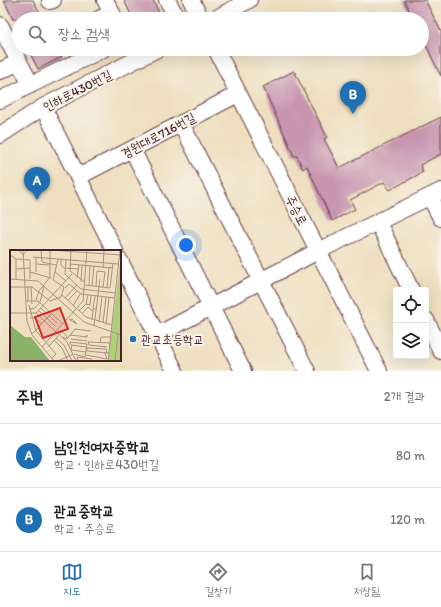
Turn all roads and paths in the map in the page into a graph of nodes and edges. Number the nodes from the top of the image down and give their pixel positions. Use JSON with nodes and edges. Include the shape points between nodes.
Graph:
{"nodes":[{"id":1,"x":167,"y":0,"type":"edge"},
{"id":2,"x":191,"y":0,"type":"edge"},
{"id":3,"x":249,"y":0,"type":"edge"},
{"id":4,"x":173,"y":12,"type":"edge"},
{"id":5,"x":197,"y":12,"type":"edge"},
{"id":6,"x":228,"y":12,"type":"edge"},
{"id":7,"x":1,"y":30,"type":"edge"},
{"id":8,"x":12,"y":50,"type":"edge"},
{"id":9,"x":16,"y":56,"type":"edge"},
{"id":10,"x":89,"y":56,"type":"edge"},
{"id":11,"x":143,"y":56,"type":"edge"},
{"id":12,"x":219,"y":56,"type":"edge"},
{"id":13,"x":19,"y":62,"type":"junction"},
{"id":14,"x":0,"y":71,"type":"edge"},
{"id":15,"x":31,"y":85,"type":"junction"},
{"id":16,"x":238,"y":94,"type":"junction"},
{"id":17,"x":0,"y":100,"type":"edge"},
{"id":18,"x":43,"y":107,"type":"junction"},
{"id":19,"x":181,"y":123,"type":"junction"},
{"id":20,"x":0,"y":135,"type":"edge"},
{"id":21,"x":132,"y":149,"type":"junction"},
{"id":22,"x":78,"y":177,"type":"junction"},
{"id":23,"x":435,"y":194,"type":"edge"},
{"id":24,"x":441,"y":218,"type":"edge"},
{"id":25,"x":378,"y":222,"type":"junction"},
{"id":26,"x":114,"y":250,"type":"edge"},
{"id":27,"x":318,"y":251,"type":"junction"},
{"id":28,"x":121,"y":263,"type":"edge"},
{"id":29,"x":261,"y":281,"type":"junction"},
{"id":30,"x":410,"y":287,"type":"edge"},
{"id":31,"x":211,"y":307,"type":"junction"},
{"id":32,"x":427,"y":323,"type":"edge"},
{"id":33,"x":157,"y":335,"type":"junction"},
{"id":34,"x":441,"y":351,"type":"edge"},
{"id":35,"x":176,"y":371,"type":"edge"},
{"id":36,"x":243,"y":371,"type":"edge"},
{"id":37,"x":307,"y":371,"type":"edge"},
{"id":38,"x":379,"y":371,"type":"edge"}],
"edges":[{"from":1,"to":4,"type":"street"},
{"from":2,"to":5,"type":"street"},
{"from":3,"to":6,"type":"street"},
{"from":7,"to":8,"type":"street"},
{"from":9,"to":13,"type":"street"},
{"from":10,"to":15,"type":"street"},
{"from":11,"to":18,"type":"street","name":"인하로430번길"},
{"from":12,"to":16,"type":"street","name":"주승로"},
{"from":13,"to":14,"type":"street"},
{"from":13,"to":15,"type":"street"},
{"from":15,"to":17,"type":"street"},
{"from":16,"to":19,"type":"street","name":"경원대로716번길"},
{"from":16,"to":27,"type":"street","name":"주승로"},
{"from":18,"to":20,"type":"street","name":"인하로430번길"},
{"from":18,"to":22,"type":"street"},
{"from":19,"to":21,"type":"street","name":"경원대로716번길"},
{"from":19,"to":29,"type":"street"},
{"from":21,"to":22,"type":"street","name":"경원대로716번길"},
{"from":21,"to":31,"type":"street"},
{"from":22,"to":26,"type":"street"},
{"from":23,"to":24,"type":"street"},
{"from":23,"to":25,"type":"street"},
{"from":25,"to":27,"type":"street"},
{"from":25,"to":30,"type":"street"},
{"from":27,"to":29,"type":"street"},
{"from":27,"to":38,"type":"street","name":"주승로"},
{"from":28,"to":33,"type":"street"},
{"from":29,"to":31,"type":"street"},
{"from":29,"to":37,"type":"street"},
{"from":31,"to":33,"type":"street"},
{"from":31,"to":36,"type":"street"},
{"from":32,"to":34,"type":"street"},
{"from":33,"to":35,"type":"street"}]}
